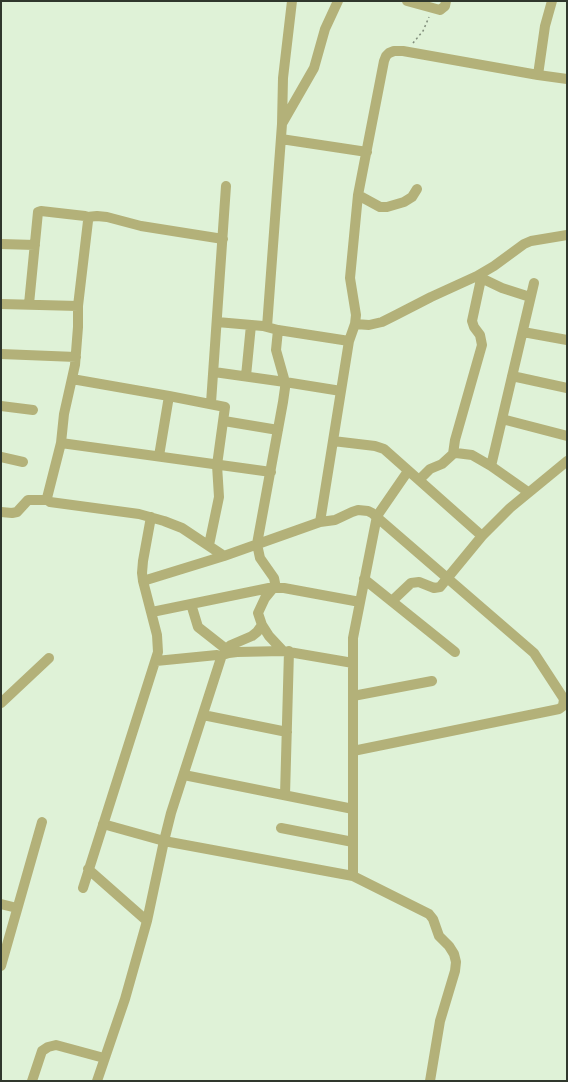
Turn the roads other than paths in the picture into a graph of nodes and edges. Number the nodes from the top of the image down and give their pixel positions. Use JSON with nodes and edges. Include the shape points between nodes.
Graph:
{"nodes":[{"id":1,"x":292,"y":1,"type":"edge"},
{"id":2,"x":338,"y":1,"type":"edge"},
{"id":3,"x":407,"y":1,"type":"edge"},
{"id":4,"x":446,"y":1,"type":"edge"},
{"id":5,"x":552,"y":1,"type":"edge"},
{"id":6,"x":538,"y":75,"type":"junction"},
{"id":7,"x":567,"y":79,"type":"edge"},
{"id":8,"x":282,"y":124,"type":"junction"},
{"id":9,"x":280,"y":138,"type":"junction"},
{"id":10,"x":367,"y":152,"type":"junction"},
{"id":11,"x":226,"y":186,"type":"dead end"},
{"id":12,"x":418,"y":188,"type":"dead end"},
{"id":13,"x":358,"y":195,"type":"junction"},
{"id":14,"x":87,"y":217,"type":"junction"},
{"id":15,"x":567,"y":235,"type":"edge"},
{"id":16,"x":223,"y":239,"type":"junction"},
{"id":17,"x":1,"y":244,"type":"edge"},
{"id":18,"x":35,"y":245,"type":"junction"},
{"id":19,"x":479,"y":277,"type":"junction"},
{"id":20,"x":534,"y":283,"type":"dead end"},
{"id":21,"x":530,"y":297,"type":"junction"},
{"id":22,"x":1,"y":304,"type":"edge"},
{"id":23,"x":29,"y":304,"type":"junction"},
{"id":24,"x":78,"y":306,"type":"junction"},
{"id":25,"x":217,"y":322,"type":"junction"},
{"id":26,"x":355,"y":324,"type":"junction"},
{"id":27,"x":251,"y":325,"type":"junction"},
{"id":28,"x":267,"y":327,"type":"junction"},
{"id":29,"x":278,"y":330,"type":"junction"},
{"id":30,"x":522,"y":332,"type":"junction"},
{"id":31,"x":567,"y":340,"type":"edge"},
{"id":32,"x":348,"y":341,"type":"junction"},
{"id":33,"x":1,"y":354,"type":"edge"},
{"id":34,"x":76,"y":357,"type":"junction"},
{"id":35,"x":214,"y":372,"type":"junction"},
{"id":36,"x":246,"y":376,"type":"junction"},
{"id":37,"x":512,"y":376,"type":"junction"},
{"id":38,"x":72,"y":379,"type":"junction"},
{"id":39,"x":285,"y":382,"type":"junction"},
{"id":40,"x":567,"y":388,"type":"edge"},
{"id":41,"x":341,"y":391,"type":"junction"},
{"id":42,"x":169,"y":396,"type":"junction"},
{"id":43,"x":211,"y":404,"type":"junction"},
{"id":44,"x":1,"y":406,"type":"edge"},
{"id":45,"x":33,"y":410,"type":"dead end"},
{"id":46,"x":502,"y":419,"type":"junction"},
{"id":47,"x":224,"y":421,"type":"junction"},
{"id":48,"x":278,"y":430,"type":"junction"},
{"id":49,"x":567,"y":436,"type":"edge"},
{"id":50,"x":333,"y":441,"type":"junction"},
{"id":51,"x":61,"y":443,"type":"junction"},
{"id":52,"x":453,"y":454,"type":"junction"},
{"id":53,"x":159,"y":456,"type":"junction"},
{"id":54,"x":1,"y":457,"type":"edge"},
{"id":55,"x":567,"y":461,"type":"edge"},
{"id":56,"x":23,"y":462,"type":"dead end"},
{"id":57,"x":217,"y":464,"type":"junction"},
{"id":58,"x":491,"y":466,"type":"junction"},
{"id":59,"x":408,"y":471,"type":"junction"},
{"id":60,"x":271,"y":472,"type":"junction"},
{"id":61,"x":419,"y":480,"type":"junction"},
{"id":62,"x":528,"y":492,"type":"junction"},
{"id":63,"x":46,"y":500,"type":"junction"},
{"id":64,"x":1,"y":512,"type":"edge"},
{"id":65,"x":377,"y":516,"type":"junction"},
{"id":66,"x":151,"y":517,"type":"junction"},
{"id":67,"x":320,"y":522,"type":"junction"},
{"id":68,"x":482,"y":536,"type":"junction"},
{"id":69,"x":257,"y":544,"type":"junction"},
{"id":70,"x":209,"y":545,"type":"junction"},
{"id":71,"x":224,"y":556,"type":"junction"},
{"id":72,"x":448,"y":577,"type":"junction"},
{"id":73,"x":364,"y":579,"type":"junction"},
{"id":74,"x":143,"y":581,"type":"junction"},
{"id":75,"x":274,"y":587,"type":"junction"},
{"id":76,"x":392,"y":601,"type":"junction"},
{"id":77,"x":360,"y":602,"type":"junction"},
{"id":78,"x":191,"y":604,"type":"junction"},
{"id":79,"x":152,"y":612,"type":"junction"},
{"id":80,"x":262,"y":625,"type":"junction"},
{"id":81,"x":286,"y":651,"type":"junction"},
{"id":82,"x":455,"y":652,"type":"dead end"},
{"id":83,"x":223,"y":653,"type":"junction"},
{"id":84,"x":49,"y":658,"type":"dead end"},
{"id":85,"x":156,"y":661,"type":"junction"},
{"id":86,"x":353,"y":663,"type":"junction"},
{"id":87,"x":432,"y":681,"type":"dead end"},
{"id":88,"x":353,"y":696,"type":"junction"},
{"id":89,"x":1,"y":703,"type":"edge"},
{"id":90,"x":566,"y":703,"type":"edge"},
{"id":91,"x":203,"y":715,"type":"junction"},
{"id":92,"x":287,"y":732,"type":"junction"},
{"id":93,"x":353,"y":751,"type":"junction"},
{"id":94,"x":184,"y":775,"type":"junction"},
{"id":95,"x":285,"y":795,"type":"junction"},
{"id":96,"x":353,"y":809,"type":"junction"},
{"id":97,"x":42,"y":822,"type":"dead end"},
{"id":98,"x":103,"y":824,"type":"junction"},
{"id":99,"x":281,"y":828,"type":"dead end"},
{"id":100,"x":164,"y":841,"type":"junction"},
{"id":101,"x":353,"y":842,"type":"junction"},
{"id":102,"x":88,"y":869,"type":"junction"},
{"id":103,"x":352,"y":876,"type":"junction"},
{"id":104,"x":82,"y":888,"type":"dead end"},
{"id":105,"x":1,"y":904,"type":"edge"},
{"id":106,"x":17,"y":908,"type":"junction"},
{"id":107,"x":147,"y":921,"type":"junction"},
{"id":108,"x":1,"y":966,"type":"edge"},
{"id":109,"x":104,"y":1058,"type":"junction"},
{"id":110,"x":32,"y":1081,"type":"edge"},
{"id":111,"x":97,"y":1081,"type":"edge"},
{"id":112,"x":430,"y":1081,"type":"edge"}],
"edges":[{"from":1,"to":8,"type":"street","via":[[283,78]]},
{"from":2,"to":8,"type":"street","via":[[325,29],[314,68]]},
{"from":3,"to":4,"type":"street","via":[[440,10]]},
{"from":5,"to":6,"type":"street","via":[[545,26]]},
{"from":6,"to":7,"type":"street"},
{"from":6,"to":10,"type":"street","via":[[403,52],[389,52],[384,61]]},
{"from":8,"to":9,"type":"street"},
{"from":9,"to":10,"type":"street"},
{"from":9,"to":28,"type":"street"},
{"from":10,"to":13,"type":"street"},
{"from":11,"to":16,"type":"street"},
{"from":12,"to":13,"type":"street","via":[[412,197],[404,202],[386,208]]},
{"from":13,"to":26,"type":"street","via":[[350,278],[356,309]]},
{"from":14,"to":16,"type":"street","via":[[107,217],[141,226]]},
{"from":14,"to":18,"type":"street","via":[[41,210],[38,212]]},
{"from":14,"to":24,"type":"street"},
{"from":15,"to":19,"type":"street","via":[[531,241]]},
{"from":16,"to":25,"type":"street"},
{"from":17,"to":18,"type":"street"},
{"from":18,"to":23,"type":"street"},
{"from":19,"to":21,"type":"street"},
{"from":19,"to":26,"type":"street","via":[[431,297],[382,322],[369,325]]},
{"from":19,"to":52,"type":"street","via":[[472,324],[480,335],[482,345]]},
{"from":20,"to":21,"type":"street"},
{"from":21,"to":30,"type":"street"},
{"from":22,"to":23,"type":"street"},
{"from":23,"to":24,"type":"street"},
{"from":24,"to":34,"type":"street"},
{"from":25,"to":27,"type":"street"},
{"from":25,"to":35,"type":"street"},
{"from":26,"to":32,"type":"street"},
{"from":27,"to":28,"type":"street"},
{"from":27,"to":36,"type":"street"},
{"from":28,"to":29,"type":"street"},
{"from":29,"to":32,"type":"street"},
{"from":29,"to":39,"type":"street","via":[[276,350]]},
{"from":30,"to":31,"type":"street"},
{"from":30,"to":37,"type":"street"},
{"from":32,"to":41,"type":"street"},
{"from":33,"to":34,"type":"street"},
{"from":34,"to":38,"type":"street"},
{"from":35,"to":36,"type":"street"},
{"from":35,"to":43,"type":"street"},
{"from":36,"to":39,"type":"street"},
{"from":37,"to":40,"type":"street"},
{"from":37,"to":46,"type":"street"},
{"from":38,"to":42,"type":"street"},
{"from":38,"to":51,"type":"street"},
{"from":39,"to":41,"type":"street"},
{"from":39,"to":48,"type":"street"},
{"from":41,"to":50,"type":"street"},
{"from":42,"to":43,"type":"street"},
{"from":42,"to":53,"type":"street"},
{"from":43,"to":47,"type":"street","via":[[225,407]]},
{"from":44,"to":45,"type":"street"},
{"from":46,"to":49,"type":"street"},
{"from":46,"to":58,"type":"street"},
{"from":47,"to":48,"type":"street"},
{"from":47,"to":57,"type":"street"},
{"from":48,"to":60,"type":"street"},
{"from":50,"to":59,"type":"street","via":[[380,447]]},
{"from":50,"to":67,"type":"street"},
{"from":51,"to":53,"type":"street"},
{"from":51,"to":63,"type":"street"},
{"from":52,"to":58,"type":"street","via":[[472,455]]},
{"from":52,"to":61,"type":"street","via":[[442,464],[430,469]]},
{"from":53,"to":57,"type":"street"},
{"from":54,"to":56,"type":"street"},
{"from":55,"to":62,"type":"street"},
{"from":57,"to":60,"type":"street"},
{"from":57,"to":70,"type":"street","via":[[219,497]]},
{"from":58,"to":62,"type":"street"},
{"from":59,"to":61,"type":"street"},
{"from":59,"to":65,"type":"street"},
{"from":60,"to":69,"type":"street"},
{"from":61,"to":68,"type":"street"},
{"from":62,"to":68,"type":"street"},
{"from":63,"to":64,"type":"street","via":[[28,500],[16,512]]},
{"from":63,"to":66,"type":"street"},
{"from":65,"to":67,"type":"street","via":[[368,511],[358,510],[335,520]]},
{"from":65,"to":72,"type":"street"},
{"from":65,"to":73,"type":"street"},
{"from":66,"to":70,"type":"street","via":[[182,528]]},
{"from":66,"to":74,"type":"street","via":[[143,561]]},
{"from":67,"to":69,"type":"street"},
{"from":68,"to":72,"type":"street"},
{"from":69,"to":71,"type":"street"},
{"from":69,"to":75,"type":"street","via":[[261,562],[276,581]]},
{"from":70,"to":71,"type":"street"},
{"from":71,"to":74,"type":"street"},
{"from":72,"to":76,"type":"street","via":[[438,588],[419,582],[411,583]]},
{"from":72,"to":90,"type":"street","via":[[534,653]]},
{"from":73,"to":76,"type":"street"},
{"from":73,"to":77,"type":"street"},
{"from":74,"to":79,"type":"street"},
{"from":75,"to":77,"type":"street"},
{"from":75,"to":78,"type":"street"},
{"from":75,"to":80,"type":"street","via":[[258,613]]},
{"from":76,"to":82,"type":"street"},
{"from":77,"to":86,"type":"street","via":[[353,638]]},
{"from":78,"to":79,"type":"street"},
{"from":78,"to":83,"type":"street","via":[[198,627]]},
{"from":79,"to":85,"type":"street","via":[[158,643]]},
{"from":80,"to":81,"type":"street"},
{"from":80,"to":83,"type":"street","via":[[248,640],[232,645]]},
{"from":81,"to":83,"type":"street"},
{"from":81,"to":86,"type":"street"},
{"from":81,"to":92,"type":"street"},
{"from":83,"to":85,"type":"street"},
{"from":83,"to":91,"type":"street"},
{"from":84,"to":89,"type":"street"},
{"from":85,"to":98,"type":"street"},
{"from":86,"to":88,"type":"street"},
{"from":87,"to":88,"type":"street"},
{"from":88,"to":93,"type":"street"},
{"from":90,"to":93,"type":"street","via":[[559,709]]},
{"from":91,"to":92,"type":"street"},
{"from":91,"to":94,"type":"street"},
{"from":92,"to":95,"type":"street"},
{"from":93,"to":96,"type":"street"},
{"from":94,"to":95,"type":"street"},
{"from":94,"to":100,"type":"street"},
{"from":95,"to":96,"type":"street"},
{"from":96,"to":101,"type":"street"},
{"from":97,"to":106,"type":"street"},
{"from":98,"to":100,"type":"street"},
{"from":98,"to":102,"type":"street"},
{"from":99,"to":101,"type":"street"},
{"from":100,"to":103,"type":"street"},
{"from":100,"to":107,"type":"street"},
{"from":101,"to":103,"type":"street"},
{"from":102,"to":104,"type":"street"},
{"from":102,"to":107,"type":"street"},
{"from":103,"to":112,"type":"street","via":[[425,912],[432,918],[439,936],[454,954],[455,970],[440,1021]]},
{"from":105,"to":106,"type":"street"},
{"from":106,"to":108,"type":"street"},
{"from":107,"to":109,"type":"street"},
{"from":109,"to":110,"type":"street","via":[[56,1045],[48,1047],[42,1051]]},
{"from":109,"to":111,"type":"street"}]}
